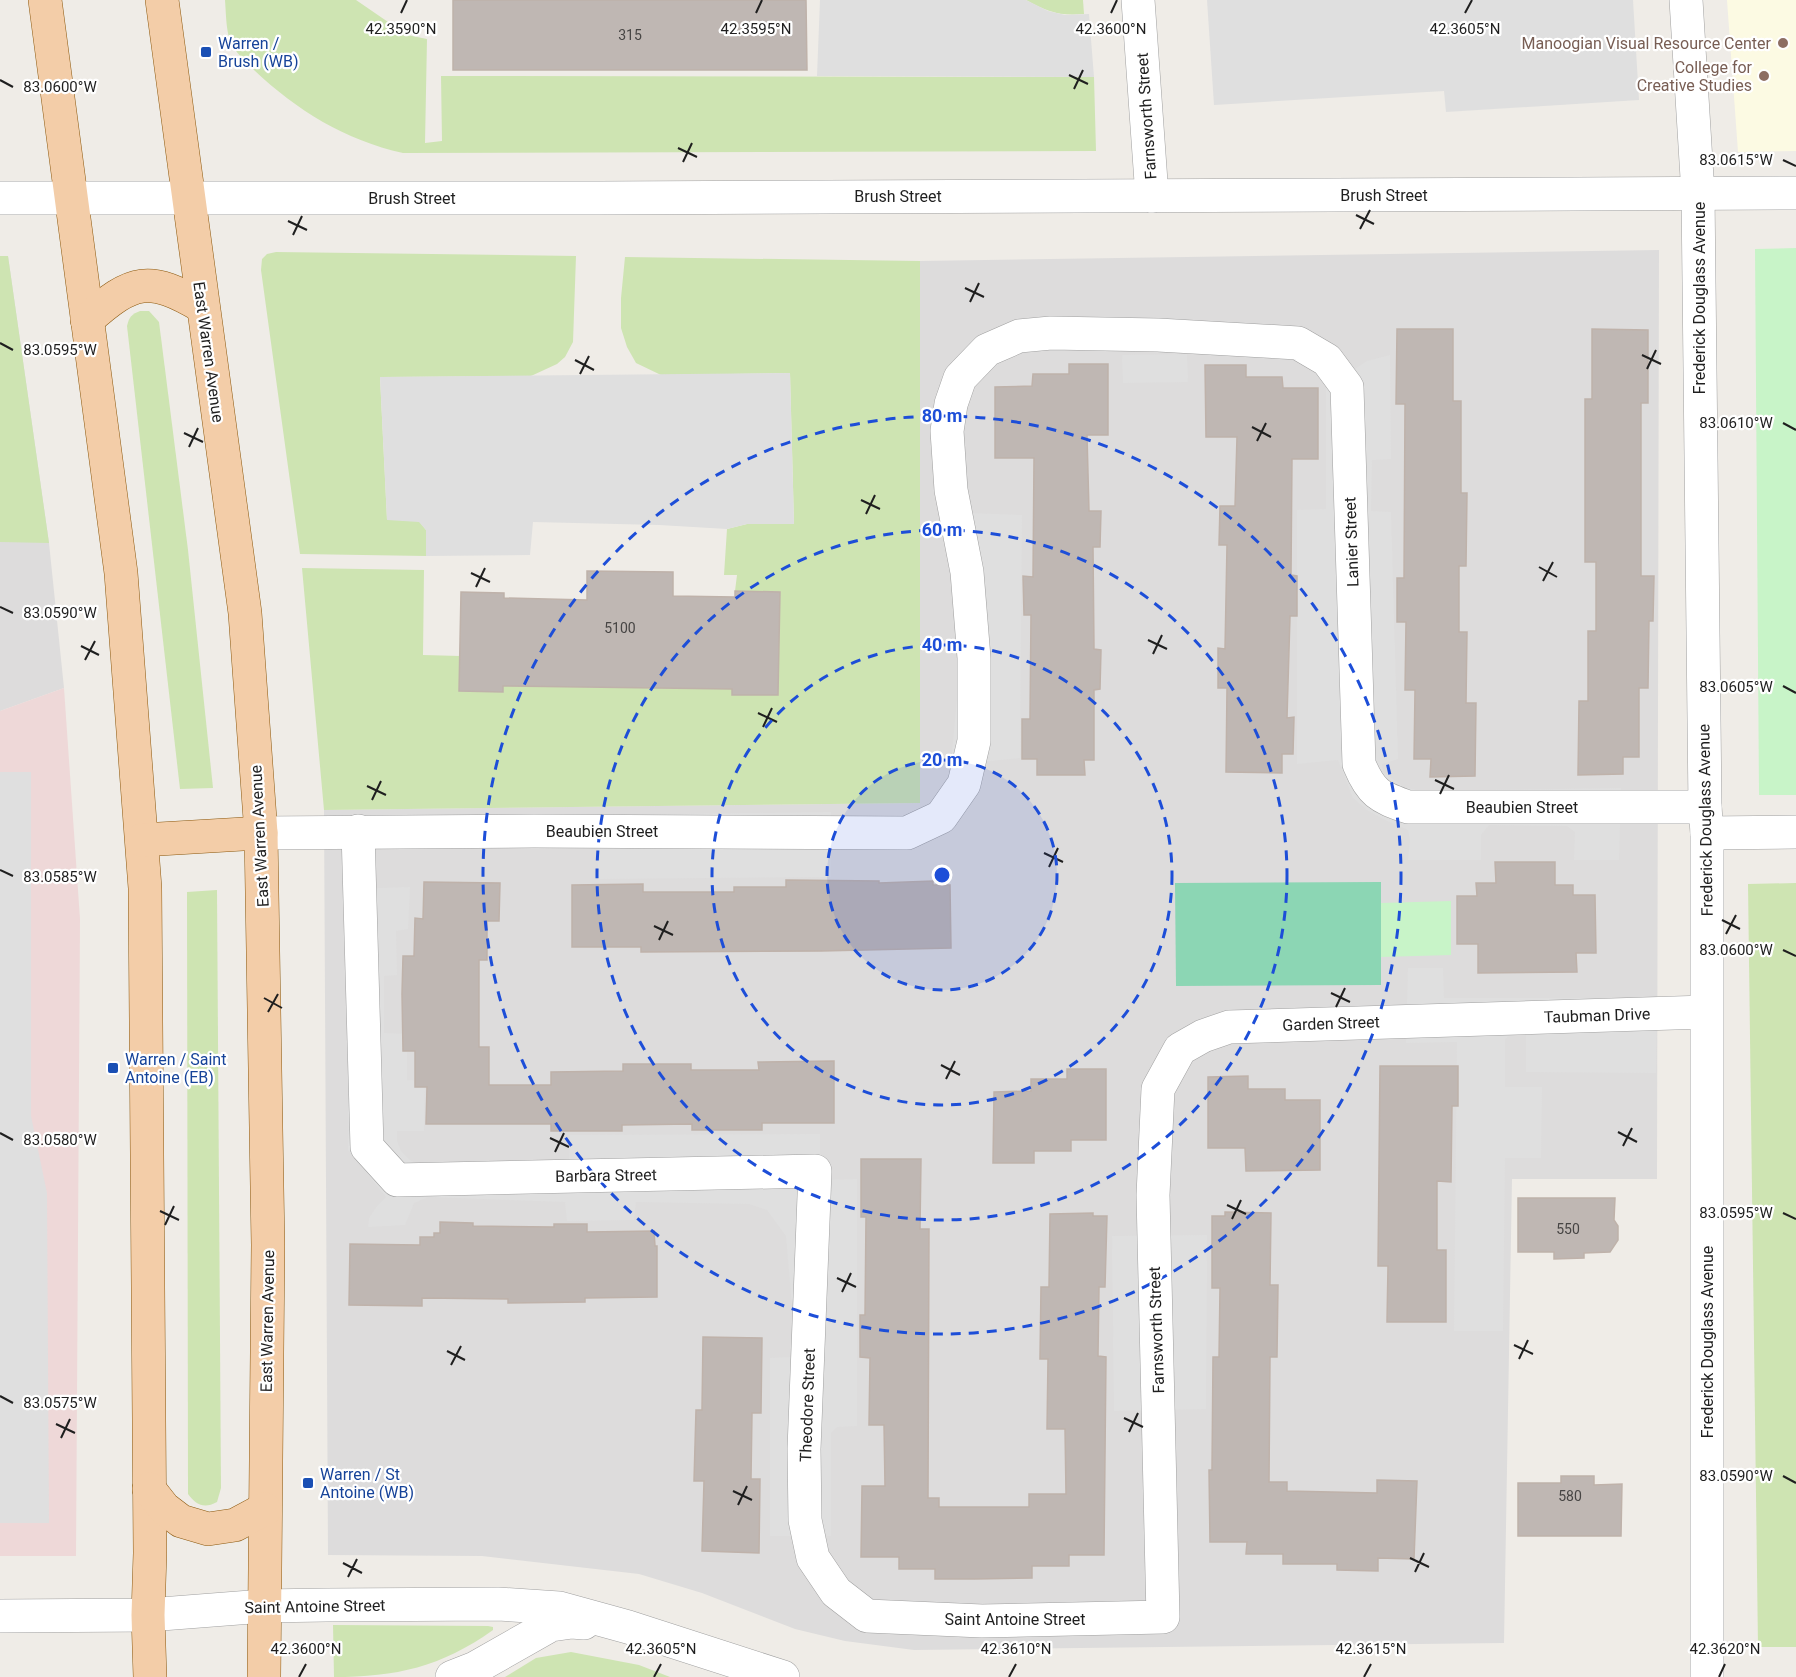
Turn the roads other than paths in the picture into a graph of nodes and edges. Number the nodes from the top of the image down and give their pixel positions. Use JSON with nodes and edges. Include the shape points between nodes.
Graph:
{"nodes":[{"id":1,"x":45,"y":0,"type":"edge"},
{"id":2,"x":162,"y":0,"type":"edge"},
{"id":3,"x":1138,"y":0,"type":"edge"},
{"id":4,"x":1686,"y":0,"type":"edge"},
{"id":5,"x":1796,"y":193,"type":"edge"},
{"id":6,"x":1698,"y":194,"type":"junction"},
{"id":7,"x":1152,"y":196,"type":"junction"},
{"id":8,"x":0,"y":198,"type":"edge"},
{"id":9,"x":70,"y":198,"type":"junction"},
{"id":10,"x":189,"y":198,"type":"junction"},
{"id":11,"x":203,"y":307,"type":"junction"},
{"id":12,"x":87,"y":321,"type":"junction"},
{"id":13,"x":1359,"y":764,"type":"joint"},
{"id":14,"x":941,"y":817,"type":"joint"},
{"id":15,"x":1706,"y":820,"type":"junction"},
{"id":16,"x":358,"y":831,"type":"junction"},
{"id":17,"x":1796,"y":832,"type":"edge"},
{"id":18,"x":261,"y":833,"type":"junction"},
{"id":19,"x":142,"y":840,"type":"junction"},
{"id":20,"x":1706,"y":1012,"type":"junction"},
{"id":21,"x":1487,"y":1019,"type":"joint"},
{"id":22,"x":1180,"y":1049,"type":"joint"},
{"id":23,"x":815,"y":1171,"type":"joint"},
{"id":24,"x":149,"y":1489,"type":"junction"},
{"id":25,"x":265,"y":1509,"type":"junction"},
{"id":26,"x":264,"y":1606,"type":"junction"},
{"id":27,"x":148,"y":1615,"type":"junction"},
{"id":28,"x":0,"y":1616,"type":"edge"},
{"id":29,"x":867,"y":1616,"type":"joint"},
{"id":30,"x":1163,"y":1617,"type":"joint"},
{"id":31,"x":628,"y":1626,"type":"junction"},
{"id":32,"x":150,"y":1677,"type":"edge"},
{"id":33,"x":264,"y":1677,"type":"edge"},
{"id":34,"x":452,"y":1677,"type":"edge"},
{"id":35,"x":783,"y":1677,"type":"edge"},
{"id":36,"x":1707,"y":1677,"type":"edge"}],
"edges":[{"from":1,"to":9,"type":"main road"},
{"from":2,"to":10,"type":"main road","name":"East Warren Avenue"},
{"from":3,"to":7,"type":"street","name":"Farnsworth Street"},
{"from":4,"to":6,"type":"street","name":"Frederick Douglass Avenue"},
{"from":5,"to":6,"type":"street","name":"Brush Street"},
{"from":6,"to":7,"type":"street","name":"Brush Street"},
{"from":6,"to":15,"type":"street","name":"Frederick Douglass Avenue"},
{"from":7,"to":10,"type":"street","name":"Brush Street"},
{"from":8,"to":9,"type":"street","name":"Brush Street"},
{"from":9,"to":10,"type":"street","name":"Brush Street"},
{"from":9,"to":12,"type":"main road"},
{"from":10,"to":11,"type":"main road","name":"East Warren Avenue"},
{"from":11,"to":12,"type":"main road","via":[[180,293],[155,285],[136,286],[113,297]]},
{"from":11,"to":18,"type":"main road","name":"East Warren Avenue","via":[[244,613]]},
{"from":12,"to":19,"type":"main road","via":[[121,573]]},
{"from":13,"to":14,"type":"street","name":"Lanier Street","via":[[1347,387],[1327,360],[1298,342],[1158,335],[1019,336],[987,350],[960,378],[951,404],[947,431],[951,490],[967,572],[974,658],[974,741],[964,784]]},
{"from":13,"to":15,"type":"street","name":"Beaubien Street","via":[[1367,785],[1386,799],[1408,807]]},
{"from":14,"to":16,"type":"street","name":"Beaubien Street","via":[[907,832]]},
{"from":15,"to":17,"type":"street","name":"Beaubien Street"},
{"from":15,"to":20,"type":"street","name":"Frederick Douglass Avenue"},
{"from":16,"to":18,"type":"street","name":"Beaubien Street"},
{"from":16,"to":23,"type":"street","name":"Barbara Street","via":[[367,1147],[397,1180]]},
{"from":18,"to":19,"type":"main road"},
{"from":18,"to":25,"type":"main road","name":"East Warren Avenue","via":[[268,1245]]},
{"from":19,"to":24,"type":"main road"},
{"from":20,"to":21,"type":"street","name":"Taubman Drive"},
{"from":20,"to":36,"type":"street","name":"Frederick Douglass Avenue"},
{"from":21,"to":22,"type":"street","name":"Garden Street","via":[[1229,1027]]},
{"from":22,"to":30,"type":"street","name":"Farnsworth Street","via":[[1158,1089],[1153,1195]]},
{"from":23,"to":29,"type":"street","name":"Theodore Street","via":[[804,1449],[806,1520],[813,1557],[836,1592]]},
{"from":24,"to":25,"type":"main road","via":[[181,1521],[208,1528],[235,1526]]},
{"from":24,"to":27,"type":"main road"},
{"from":25,"to":26,"type":"main road","name":"East Warren Avenue"},
{"from":26,"to":27,"type":"street","name":"Saint Antoine Street"},
{"from":26,"to":31,"type":"street","name":"Saint Antoine Street","via":[[498,1604],[558,1608]]},
{"from":26,"to":33,"type":"main road","name":"East Warren Avenue"},
{"from":27,"to":28,"type":"street","name":"Saint Antoine Street"},
{"from":27,"to":32,"type":"main road"},
{"from":29,"to":30,"type":"street","name":"Saint Antoine Street","via":[[982,1621]]},
{"from":31,"to":34,"type":"street","name":"Saint Antoine Street","via":[[572,1622],[551,1625]]},
{"from":31,"to":35,"type":"street","name":"Saint Antoine Street"}]}
